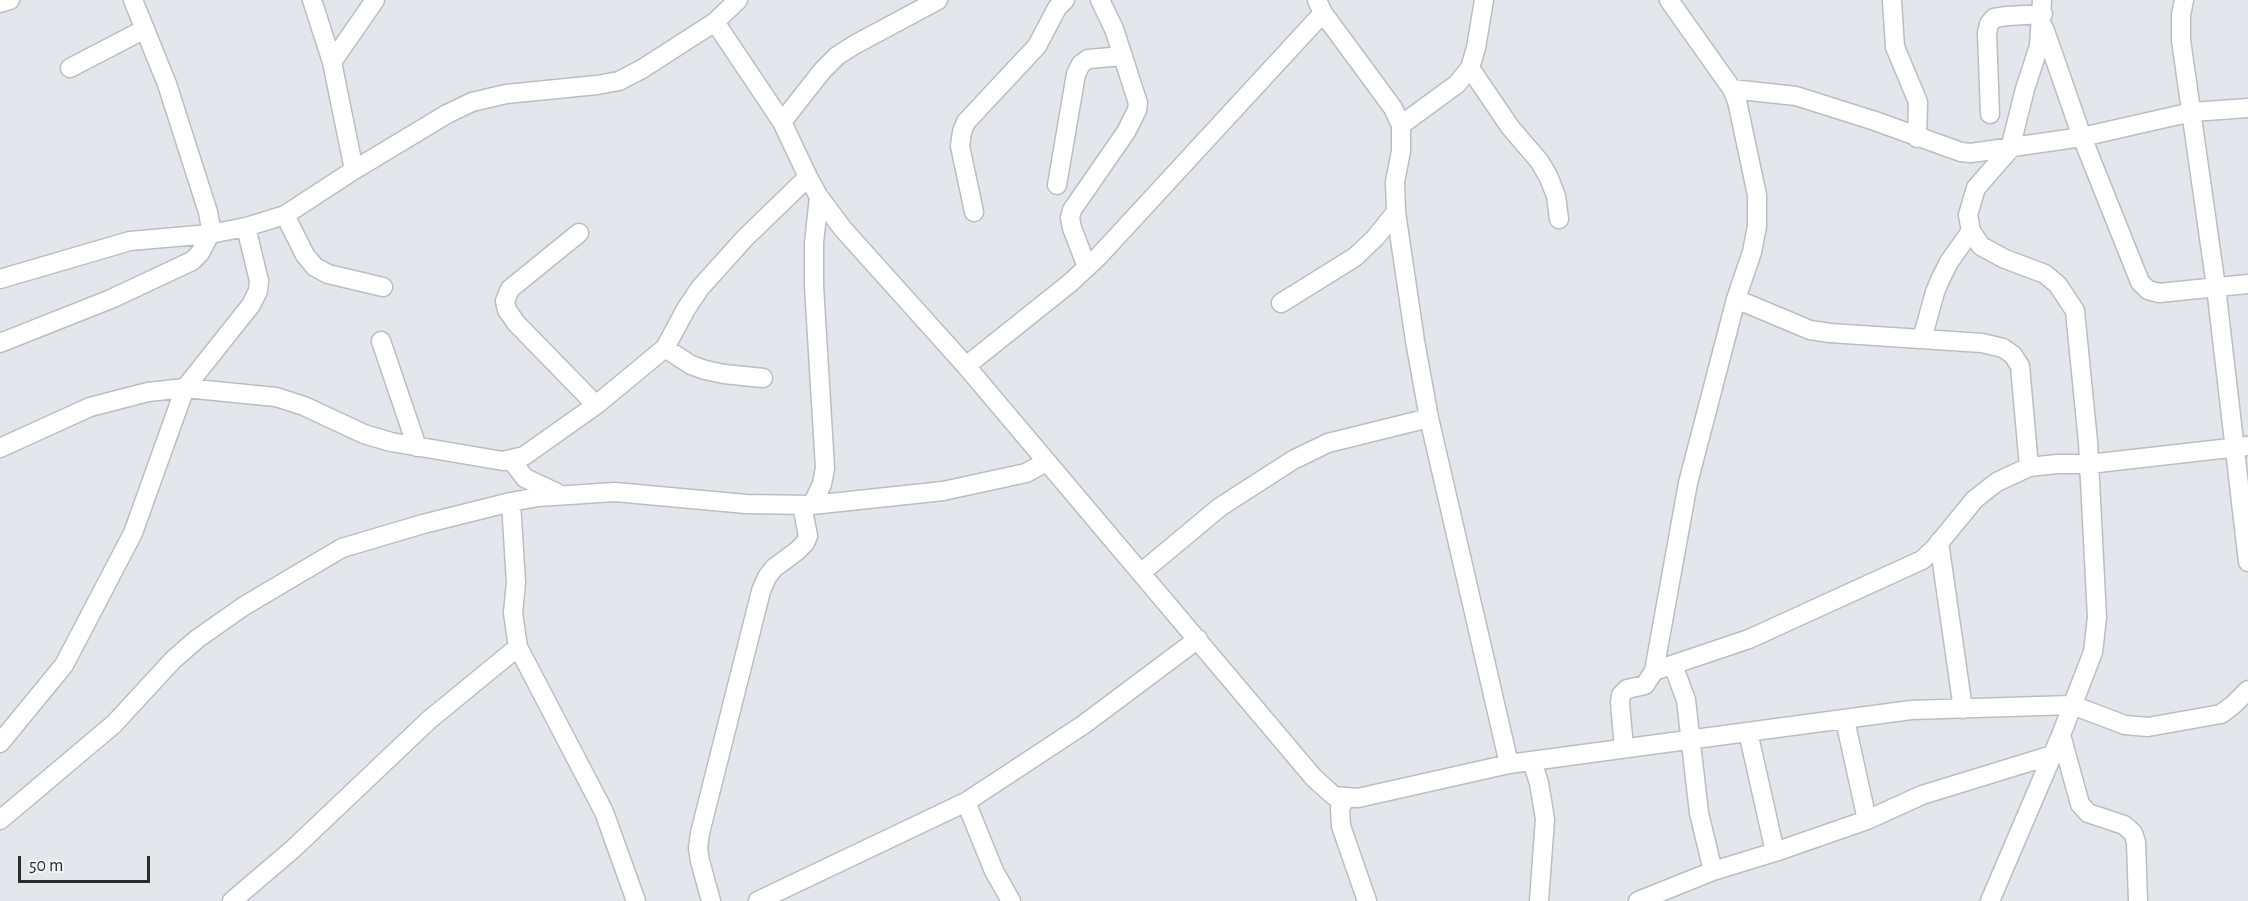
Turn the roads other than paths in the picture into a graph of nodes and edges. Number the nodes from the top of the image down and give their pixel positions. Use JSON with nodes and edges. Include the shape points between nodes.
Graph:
{"nodes":[{"id":1,"x":10,"y":0,"type":"edge"},
{"id":2,"x":133,"y":0,"type":"edge"},
{"id":3,"x":312,"y":0,"type":"edge"},
{"id":4,"x":375,"y":0,"type":"edge"},
{"id":5,"x":738,"y":0,"type":"edge"},
{"id":6,"x":938,"y":0,"type":"edge"},
{"id":7,"x":1065,"y":0,"type":"edge"},
{"id":8,"x":1101,"y":0,"type":"edge"},
{"id":9,"x":1484,"y":0,"type":"edge"},
{"id":10,"x":1669,"y":0,"type":"edge"},
{"id":11,"x":1892,"y":0,"type":"edge"},
{"id":12,"x":2184,"y":0,"type":"edge"},
{"id":13,"x":0,"y":3,"type":"edge"},
{"id":14,"x":1320,"y":6,"type":"edge"},
{"id":15,"x":2042,"y":13,"type":"edge"},
{"id":16,"x":715,"y":22,"type":"junction"},
{"id":17,"x":145,"y":29,"type":"junction"},
{"id":18,"x":1123,"y":56,"type":"junction"},
{"id":19,"x":332,"y":62,"type":"junction"},
{"id":20,"x":70,"y":68,"type":"dead end"},
{"id":21,"x":1470,"y":68,"type":"junction"},
{"id":22,"x":1732,"y":89,"type":"junction"},
{"id":23,"x":2248,"y":108,"type":"edge"},
{"id":24,"x":2192,"y":112,"type":"junction"},
{"id":25,"x":1990,"y":114,"type":"dead end"},
{"id":26,"x":782,"y":122,"type":"junction"},
{"id":27,"x":1401,"y":125,"type":"junction"},
{"id":28,"x":2082,"y":137,"type":"junction"},
{"id":29,"x":1917,"y":138,"type":"junction"},
{"id":30,"x":2010,"y":148,"type":"junction"},
{"id":31,"x":354,"y":170,"type":"junction"},
{"id":32,"x":808,"y":177,"type":"junction"},
{"id":33,"x":1057,"y":185,"type":"dead end"},
{"id":34,"x":819,"y":197,"type":"junction"},
{"id":35,"x":974,"y":212,"type":"dead end"},
{"id":36,"x":1396,"y":212,"type":"junction"},
{"id":37,"x":285,"y":215,"type":"junction"},
{"id":38,"x":1559,"y":219,"type":"dead end"},
{"id":39,"x":246,"y":227,"type":"junction"},
{"id":40,"x":1971,"y":231,"type":"junction"},
{"id":41,"x":579,"y":233,"type":"dead end"},
{"id":42,"x":210,"y":234,"type":"junction"},
{"id":43,"x":1087,"y":267,"type":"junction"},
{"id":44,"x":0,"y":279,"type":"edge"},
{"id":45,"x":2248,"y":284,"type":"edge"},
{"id":46,"x":383,"y":286,"type":"dead end"},
{"id":47,"x":2216,"y":287,"type":"junction"},
{"id":48,"x":1736,"y":299,"type":"junction"},
{"id":49,"x":1281,"y":303,"type":"dead end"},
{"id":50,"x":1922,"y":339,"type":"junction"},
{"id":51,"x":381,"y":341,"type":"dead end"},
{"id":52,"x":0,"y":343,"type":"edge"},
{"id":53,"x":666,"y":348,"type":"junction"},
{"id":54,"x":966,"y":366,"type":"junction"},
{"id":55,"x":763,"y":378,"type":"dead end"},
{"id":56,"x":185,"y":388,"type":"junction"},
{"id":57,"x":596,"y":405,"type":"junction"},
{"id":58,"x":1429,"y":418,"type":"junction"},
{"id":59,"x":417,"y":447,"type":"junction"},
{"id":60,"x":2242,"y":447,"type":"edge"},
{"id":61,"x":0,"y":448,"type":"edge"},
{"id":62,"x":511,"y":460,"type":"junction"},
{"id":63,"x":1046,"y":462,"type":"junction"},
{"id":64,"x":2089,"y":464,"type":"junction"},
{"id":65,"x":2029,"y":467,"type":"junction"},
{"id":66,"x":562,"y":495,"type":"junction"},
{"id":67,"x":511,"y":502,"type":"junction"},
{"id":68,"x":807,"y":505,"type":"junction"},
{"id":69,"x":1940,"y":543,"type":"junction"},
{"id":70,"x":2248,"y":562,"type":"edge"},
{"id":71,"x":1142,"y":572,"type":"junction"},
{"id":72,"x":1198,"y":639,"type":"junction"},
{"id":73,"x":518,"y":647,"type":"junction"},
{"id":74,"x":1673,"y":665,"type":"junction"},
{"id":75,"x":1654,"y":671,"type":"junction"},
{"id":76,"x":2248,"y":690,"type":"edge"},
{"id":77,"x":2072,"y":705,"type":"junction"},
{"id":78,"x":1963,"y":709,"type":"junction"},
{"id":79,"x":1845,"y":720,"type":"junction"},
{"id":80,"x":1748,"y":732,"type":"junction"},
{"id":81,"x":2061,"y":735,"type":"junction"},
{"id":82,"x":1690,"y":740,"type":"junction"},
{"id":83,"x":0,"y":743,"type":"edge"},
{"id":84,"x":1624,"y":748,"type":"junction"},
{"id":85,"x":2052,"y":755,"type":"junction"},
{"id":86,"x":1532,"y":761,"type":"junction"},
{"id":87,"x":1509,"y":764,"type":"junction"},
{"id":88,"x":1346,"y":798,"type":"junction"},
{"id":89,"x":966,"y":802,"type":"junction"},
{"id":90,"x":0,"y":819,"type":"edge"},
{"id":91,"x":1867,"y":820,"type":"junction"},
{"id":92,"x":1775,"y":852,"type":"junction"},
{"id":93,"x":1713,"y":871,"type":"junction"},
{"id":94,"x":232,"y":901,"type":"edge"},
{"id":95,"x":636,"y":901,"type":"edge"},
{"id":96,"x":711,"y":901,"type":"edge"},
{"id":97,"x":758,"y":901,"type":"edge"},
{"id":98,"x":1011,"y":901,"type":"edge"},
{"id":99,"x":1367,"y":901,"type":"edge"},
{"id":100,"x":1539,"y":901,"type":"edge"},
{"id":101,"x":1638,"y":901,"type":"edge"},
{"id":102,"x":1990,"y":901,"type":"edge"},
{"id":103,"x":2138,"y":901,"type":"edge"}],
"edges":[{"from":1,"to":13,"type":"street"},
{"from":2,"to":17,"type":"street"},
{"from":3,"to":19,"type":"street"},
{"from":4,"to":19,"type":"street"},
{"from":5,"to":16,"type":"street"},
{"from":6,"to":26,"type":"street","via":[[837,56]]},
{"from":7,"to":35,"type":"street","via":[[1037,46],[966,122],[960,146]]},
{"from":8,"to":18,"type":"street"},
{"from":9,"to":21,"type":"street"},
{"from":10,"to":22,"type":"street"},
{"from":11,"to":29,"type":"street","via":[[1895,47],[1918,102]]},
{"from":12,"to":24,"type":"street","via":[[2181,40]]},
{"from":14,"to":27,"type":"street"},
{"from":14,"to":43,"type":"street"},
{"from":15,"to":25,"type":"street","via":[[1995,18],[1989,24]]},
{"from":15,"to":28,"type":"street"},
{"from":15,"to":30,"type":"street","via":[[2039,46]]},
{"from":16,"to":26,"type":"street"},
{"from":16,"to":31,"type":"street","via":[[619,81],[506,94],[472,102]]},
{"from":17,"to":20,"type":"street"},
{"from":17,"to":42,"type":"street","via":[[201,191]]},
{"from":18,"to":33,"type":"street","via":[[1088,58],[1081,64]]},
{"from":18,"to":43,"type":"street","via":[[1137,110],[1070,218]]},
{"from":19,"to":31,"type":"street"},
{"from":21,"to":27,"type":"street","via":[[1457,84]]},
{"from":21,"to":38,"type":"street","via":[[1550,178]]},
{"from":22,"to":29,"type":"street","via":[[1796,96]]},
{"from":22,"to":48,"type":"street","via":[[1757,205],[1752,252]]},
{"from":23,"to":24,"type":"street"},
{"from":24,"to":28,"type":"street"},
{"from":24,"to":47,"type":"street"},
{"from":26,"to":32,"type":"street"},
{"from":27,"to":36,"type":"street"},
{"from":28,"to":30,"type":"street"},
{"from":28,"to":47,"type":"street","via":[[2140,282],[2159,293]]},
{"from":29,"to":30,"type":"street","via":[[1961,152]]},
{"from":30,"to":40,"type":"street","via":[[1976,188],[1968,215]]},
{"from":31,"to":37,"type":"street"},
{"from":32,"to":34,"type":"street"},
{"from":32,"to":53,"type":"street","via":[[700,288]]},
{"from":34,"to":54,"type":"street"},
{"from":34,"to":68,"type":"street","via":[[814,286],[825,468],[822,484]]},
{"from":36,"to":49,"type":"street","via":[[1355,257]]},
{"from":36,"to":58,"type":"street"},
{"from":37,"to":39,"type":"street"},
{"from":37,"to":46,"type":"street","via":[[315,267]]},
{"from":39,"to":42,"type":"street"},
{"from":39,"to":56,"type":"street","via":[[258,291]]},
{"from":40,"to":50,"type":"street","via":[[1938,285]]},
{"from":40,"to":64,"type":"street","via":[[1987,251],[2044,274],[2058,285],[2075,311]]},
{"from":41,"to":57,"type":"street","via":[[510,289],[505,301],[516,323]]},
{"from":42,"to":44,"type":"street","via":[[130,241]]},
{"from":42,"to":52,"type":"street","via":[[192,261],[111,299]]},
{"from":43,"to":54,"type":"street"},
{"from":45,"to":47,"type":"street"},
{"from":47,"to":60,"type":"street"},
{"from":48,"to":50,"type":"street","via":[[1810,330]]},
{"from":48,"to":75,"type":"street","via":[[1688,483]]},
{"from":50,"to":65,"type":"street","via":[[1982,343],[2013,355],[2020,366]]},
{"from":51,"to":59,"type":"street"},
{"from":53,"to":55,"type":"street","via":[[705,370]]},
{"from":53,"to":57,"type":"street"},
{"from":54,"to":63,"type":"street"},
{"from":56,"to":59,"type":"street","via":[[276,397],[364,434]]},
{"from":56,"to":61,"type":"street","via":[[90,406]]},
{"from":56,"to":83,"type":"street","via":[[133,533],[64,665]]},
{"from":57,"to":62,"type":"street","via":[[524,456]]},
{"from":58,"to":71,"type":"street","via":[[1328,443],[1293,460],[1220,507]]},
{"from":58,"to":87,"type":"street"},
{"from":59,"to":62,"type":"street"},
{"from":60,"to":64,"type":"street"},
{"from":60,"to":70,"type":"street"},
{"from":62,"to":66,"type":"street","via":[[525,478]]},
{"from":63,"to":68,"type":"street","via":[[1026,473],[944,491]]},
{"from":63,"to":71,"type":"street"},
{"from":64,"to":65,"type":"street"},
{"from":64,"to":77,"type":"street","via":[[2097,617],[2093,652]]},
{"from":65,"to":69,"type":"street","via":[[1997,482],[1975,499]]},
{"from":66,"to":67,"type":"street"},
{"from":66,"to":68,"type":"street","via":[[615,492],[746,504]]},
{"from":67,"to":73,"type":"street","via":[[516,583],[513,613]]},
{"from":67,"to":90,"type":"street","via":[[342,549],[244,606],[189,646],[114,724]]},
{"from":68,"to":96,"type":"street","via":[[805,543],[774,568],[761,591],[700,833],[700,861]]},
{"from":69,"to":74,"type":"street","via":[[1922,560],[1749,639]]},
{"from":69,"to":78,"type":"street"},
{"from":71,"to":72,"type":"street"},
{"from":72,"to":88,"type":"street","via":[[1324,789]]},
{"from":72,"to":89,"type":"street","via":[[1083,725]]},
{"from":73,"to":94,"type":"street","via":[[429,720]]},
{"from":73,"to":95,"type":"street","via":[[604,812]]},
{"from":74,"to":75,"type":"street"},
{"from":74,"to":82,"type":"street","via":[[1686,700]]},
{"from":75,"to":84,"type":"street","via":[[1645,685],[1621,695]]},
{"from":76,"to":77,"type":"street","via":[[2221,714],[2148,727],[2125,725]]},
{"from":77,"to":78,"type":"street"},
{"from":77,"to":81,"type":"street"},
{"from":78,"to":79,"type":"street","via":[[1911,710]]},
{"from":79,"to":80,"type":"street"},
{"from":79,"to":91,"type":"street"},
{"from":80,"to":82,"type":"street"},
{"from":80,"to":92,"type":"street"},
{"from":81,"to":85,"type":"street"},
{"from":81,"to":103,"type":"street","via":[[2080,804],[2088,813],[2124,825],[2133,833]]},
{"from":82,"to":84,"type":"street"},
{"from":82,"to":93,"type":"street","via":[[1699,813]]},
{"from":84,"to":86,"type":"street"},
{"from":85,"to":91,"type":"street","via":[[1922,795]]},
{"from":85,"to":102,"type":"street"},
{"from":86,"to":87,"type":"street"},
{"from":86,"to":100,"type":"street","via":[[1545,819]]},
{"from":87,"to":88,"type":"street"},
{"from":88,"to":99,"type":"street","via":[[1340,808],[1341,826]]},
{"from":89,"to":97,"type":"street"},
{"from":89,"to":98,"type":"street","via":[[994,871]]},
{"from":91,"to":92,"type":"street"},
{"from":92,"to":93,"type":"street"},
{"from":93,"to":101,"type":"street"}]}
